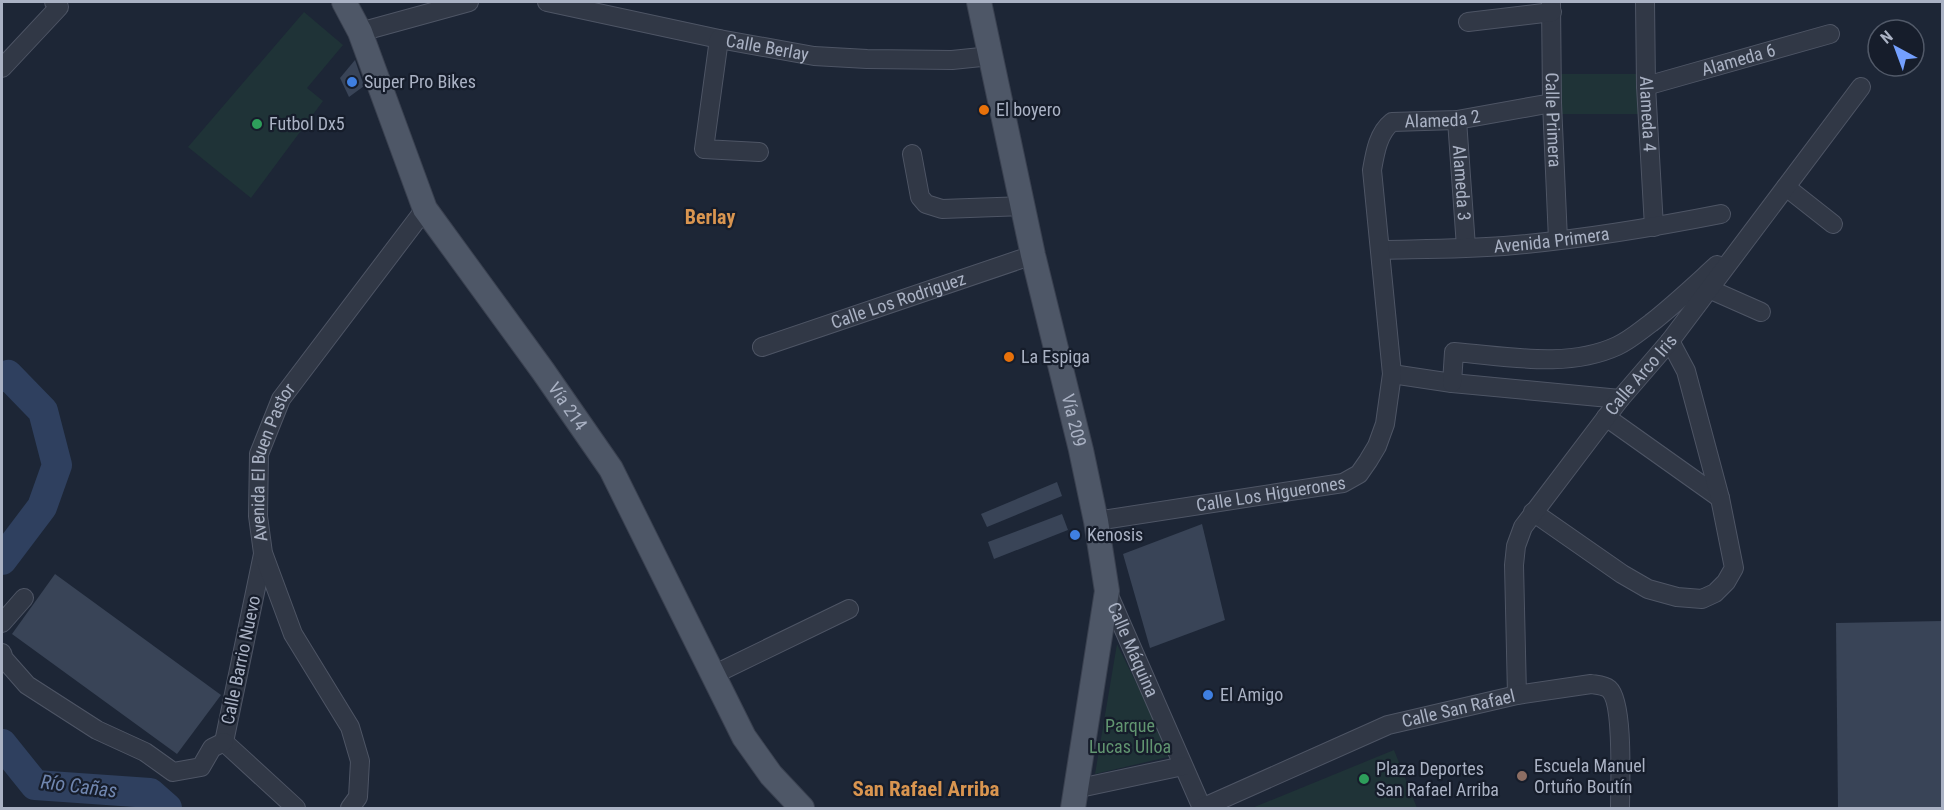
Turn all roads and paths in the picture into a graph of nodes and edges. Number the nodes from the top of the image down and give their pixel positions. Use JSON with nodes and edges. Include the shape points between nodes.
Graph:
{"nodes":[{"id":1,"x":344,"y":2,"type":"edge"},
{"id":2,"x":469,"y":2,"type":"edge"},
{"id":3,"x":547,"y":2,"type":"edge"},
{"id":4,"x":979,"y":2,"type":"edge"},
{"id":5,"x":1645,"y":2,"type":"edge"},
{"id":6,"x":56,"y":4,"type":"edge"},
{"id":7,"x":1552,"y":7,"type":"edge"},
{"id":8,"x":1468,"y":22,"type":"dead end"},
{"id":9,"x":360,"y":32,"type":"junction"},
{"id":10,"x":1830,"y":34,"type":"dead end"},
{"id":11,"x":719,"y":39,"type":"junction"},
{"id":12,"x":991,"y":56,"type":"junction"},
{"id":13,"x":2,"y":68,"type":"edge"},
{"id":14,"x":1646,"y":86,"type":"junction"},
{"id":15,"x":1861,"y":87,"type":"dead end"},
{"id":16,"x":1552,"y":103,"type":"junction"},
{"id":17,"x":1457,"y":120,"type":"junction"},
{"id":18,"x":759,"y":152,"type":"dead end"},
{"id":19,"x":912,"y":154,"type":"dead end"},
{"id":20,"x":1786,"y":187,"type":"junction"},
{"id":21,"x":1023,"y":206,"type":"junction"},
{"id":22,"x":425,"y":209,"type":"junction"},
{"id":23,"x":1721,"y":214,"type":"dead end"},
{"id":24,"x":1833,"y":224,"type":"dead end"},
{"id":25,"x":1654,"y":227,"type":"junction"},
{"id":26,"x":1749,"y":237,"type":"junction"},
{"id":27,"x":1558,"y":240,"type":"junction"},
{"id":28,"x":1466,"y":247,"type":"junction"},
{"id":29,"x":1381,"y":250,"type":"junction"},
{"id":30,"x":1033,"y":255,"type":"junction"},
{"id":31,"x":1709,"y":289,"type":"junction"},
{"id":32,"x":1761,"y":312,"type":"dead end"},
{"id":33,"x":1670,"y":341,"type":"junction"},
{"id":34,"x":762,"y":347,"type":"dead end"},
{"id":35,"x":1392,"y":374,"type":"junction"},
{"id":36,"x":1452,"y":383,"type":"junction"},
{"id":37,"x":1620,"y":399,"type":"junction"},
{"id":38,"x":1606,"y":417,"type":"junction"},
{"id":39,"x":1720,"y":498,"type":"junction"},
{"id":40,"x":1533,"y":512,"type":"junction"},
{"id":41,"x":1096,"y":521,"type":"junction"},
{"id":42,"x":263,"y":553,"type":"junction"},
{"id":43,"x":1107,"y":591,"type":"junction"},
{"id":44,"x":24,"y":598,"type":"dead end"},
{"id":45,"x":849,"y":609,"type":"dead end"},
{"id":46,"x":2,"y":622,"type":"edge"},
{"id":47,"x":2,"y":653,"type":"edge"},
{"id":48,"x":713,"y":675,"type":"junction"},
{"id":49,"x":1517,"y":695,"type":"junction"},
{"id":50,"x":224,"y":741,"type":"junction"},
{"id":51,"x":1183,"y":766,"type":"junction"},
{"id":52,"x":1074,"y":799,"type":"edge"},
{"id":53,"x":296,"y":808,"type":"edge"},
{"id":54,"x":350,"y":808,"type":"edge"},
{"id":55,"x":802,"y":808,"type":"edge"},
{"id":56,"x":1202,"y":808,"type":"edge"},
{"id":57,"x":1620,"y":808,"type":"edge"}],
"edges":[{"from":1,"to":9,"type":"main road","name":"Vía 214"},
{"from":2,"to":9,"type":"street"},
{"from":3,"to":11,"type":"street","name":"Calle Berlay"},
{"from":4,"to":12,"type":"main road","name":"Vía 209"},
{"from":5,"to":14,"type":"street","name":"Alameda 4"},
{"from":6,"to":13,"type":"street"},
{"from":7,"to":8,"type":"street"},
{"from":7,"to":16,"type":"street","name":"Calle Primera"},
{"from":9,"to":22,"type":"main road","name":"Vía 214"},
{"from":10,"to":14,"type":"street","name":"Alameda 6"},
{"from":11,"to":12,"type":"street","name":"Calle Berlay","via":[[867,60]]},
{"from":11,"to":18,"type":"street","via":[[704,149]]},
{"from":12,"to":21,"type":"main road","name":"Vía 209"},
{"from":14,"to":25,"type":"street","name":"Alameda 4"},
{"from":15,"to":20,"type":"street","name":"Calle Arco Iris"},
{"from":16,"to":17,"type":"street","name":"Alameda 2"},
{"from":16,"to":27,"type":"street","name":"Calle Primera"},
{"from":17,"to":28,"type":"street","name":"Alameda 3"},
{"from":17,"to":29,"type":"street","name":"Alameda 2","via":[[1392,122],[1385,128],[1372,170]]},
{"from":19,"to":21,"type":"street","via":[[920,197],[926,204],[942,209]]},
{"from":20,"to":24,"type":"street"},
{"from":20,"to":26,"type":"street","name":"Calle Arco Iris"},
{"from":21,"to":30,"type":"main road","name":"Vía 209"},
{"from":22,"to":42,"type":"street","name":"Avenida El Buen Pastor","via":[[281,399],[259,454],[258,516]]},
{"from":22,"to":48,"type":"main road","name":"Vía 214","via":[[611,469]]},
{"from":23,"to":25,"type":"street","name":"Avenida Primera"},
{"from":25,"to":27,"type":"street","name":"Avenida Primera"},
{"from":26,"to":31,"type":"street","name":"Calle Arco Iris"},
{"from":26,"to":36,"type":"street","via":[[1669,309],[1618,346],[1598,354],[1546,359],[1454,352]]},
{"from":27,"to":28,"type":"street","name":"Avenida Primera"},
{"from":28,"to":29,"type":"street","name":"Avenida Primera"},
{"from":29,"to":35,"type":"street","name":"Calle Los Higuerones"},
{"from":30,"to":34,"type":"street","name":"Calle Los Rodriguez"},
{"from":30,"to":41,"type":"main road","name":"Vía 209"},
{"from":31,"to":32,"type":"street"},
{"from":31,"to":33,"type":"street","name":"Calle Arco Iris"},
{"from":33,"to":37,"type":"street","name":"Calle Arco Iris"},
{"from":33,"to":39,"type":"street","via":[[1686,371]]},
{"from":35,"to":36,"type":"street"},
{"from":35,"to":41,"type":"street","name":"Calle Los Higuerones","via":[[1385,423],[1377,446],[1359,474],[1343,483]]},
{"from":36,"to":37,"type":"street"},
{"from":37,"to":38,"type":"street","name":"Calle Arco Iris"},
{"from":38,"to":39,"type":"street"},
{"from":38,"to":40,"type":"street","name":"Calle Arco Iris"},
{"from":39,"to":40,"type":"street","via":[[1734,568],[1715,593],[1702,599],[1648,589]]},
{"from":40,"to":49,"type":"street","name":"Calle Arco Iris","via":[[1516,546],[1514,565]]},
{"from":41,"to":43,"type":"main road","name":"Vía 209"},
{"from":42,"to":50,"type":"street","name":"Calle Barrio Nuevo"},
{"from":42,"to":54,"type":"street","name":"Avenida El Buen Pastor","via":[[293,634],[350,727],[360,761],[358,797]]},
{"from":43,"to":51,"type":"street","name":"Calle Máquina"},
{"from":43,"to":52,"type":"main road","name":"Vía 209"},
{"from":44,"to":46,"type":"street"},
{"from":45,"to":48,"type":"street"},
{"from":47,"to":50,"type":"street","via":[[27,685],[173,772],[201,766],[212,748]]},
{"from":48,"to":55,"type":"main road","name":"Vía 214","via":[[744,737],[771,775]]},
{"from":49,"to":56,"type":"street","name":"Calle San Rafael","via":[[1388,725]]},
{"from":49,"to":57,"type":"street","name":"Calle San Rafael","via":[[1591,684],[1609,689],[1619,720]]},
{"from":50,"to":53,"type":"street","name":"Calle Barrio Nuevo"},
{"from":51,"to":52,"type":"street"},
{"from":51,"to":56,"type":"street","name":"Calle Máquina"}]}
